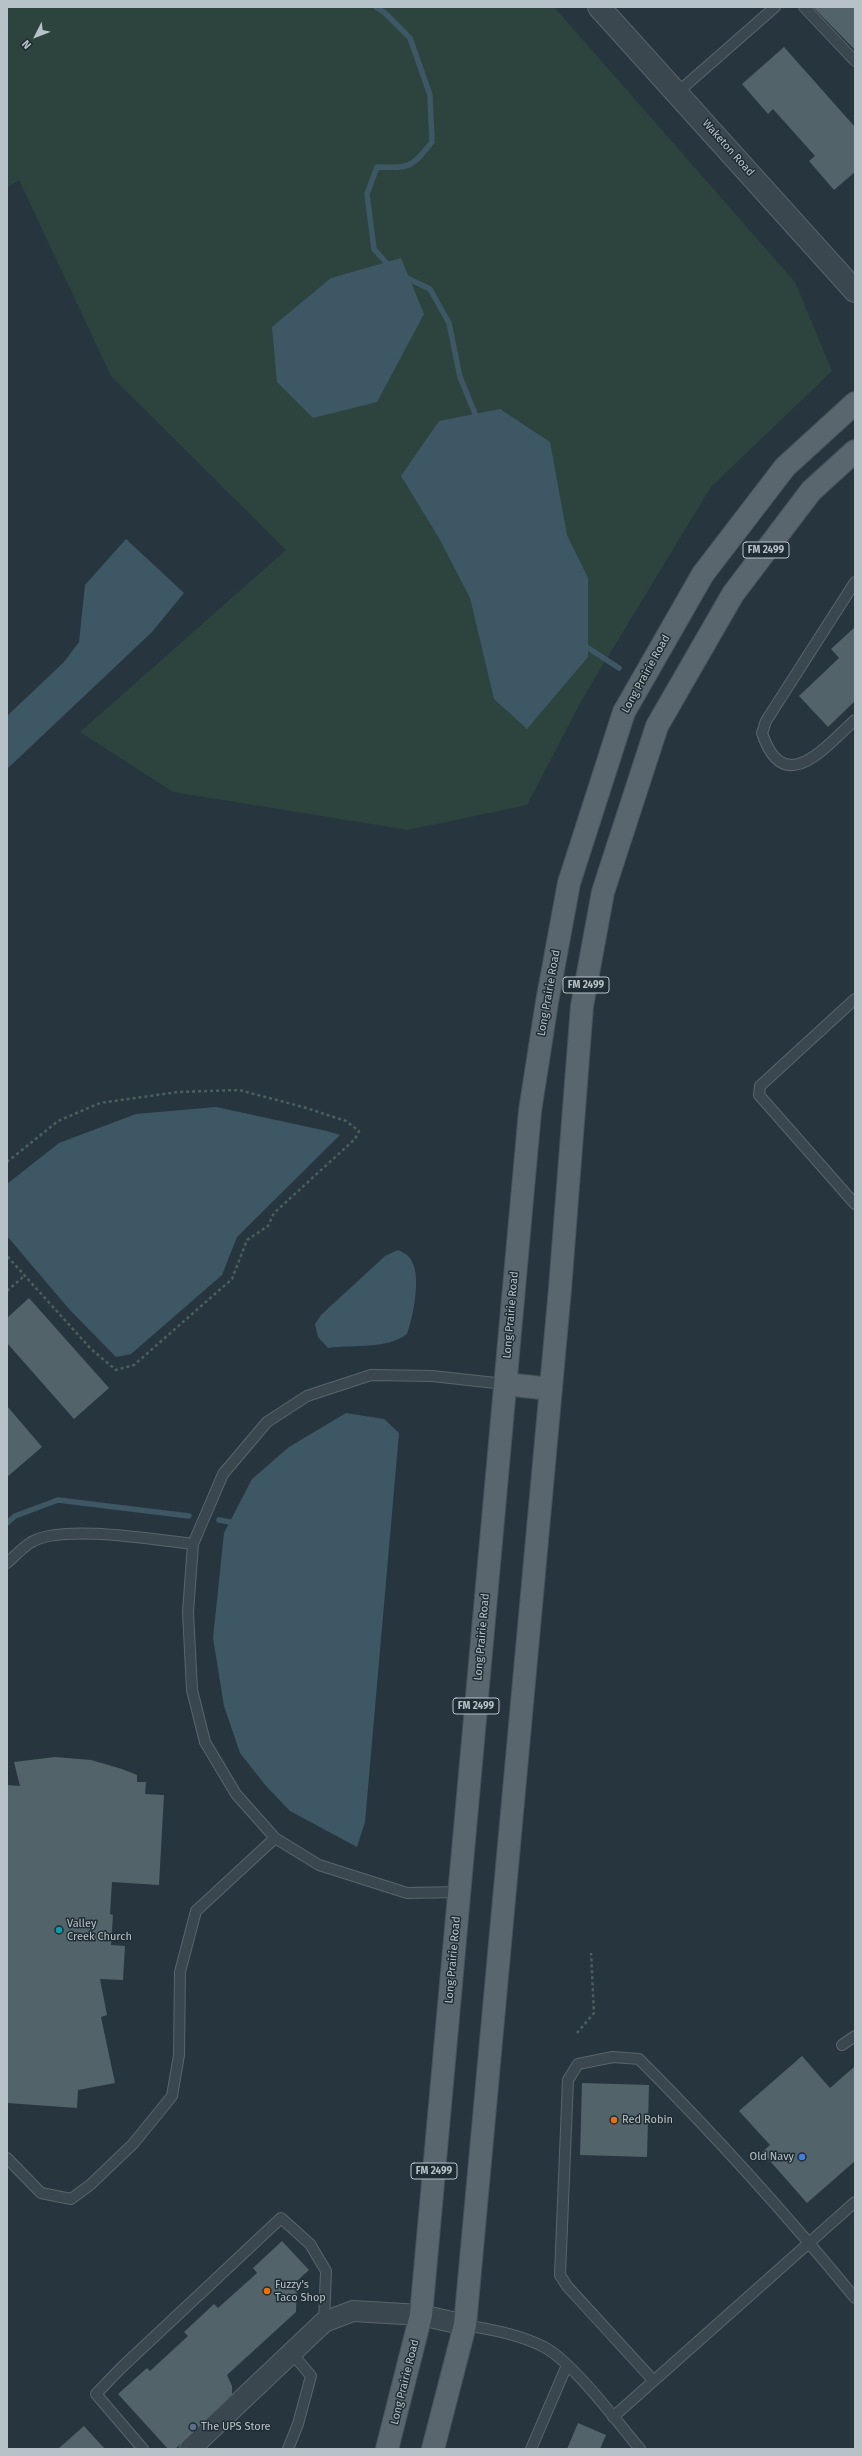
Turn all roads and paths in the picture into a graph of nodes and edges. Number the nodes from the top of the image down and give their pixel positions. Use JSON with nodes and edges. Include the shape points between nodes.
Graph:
{"nodes":[{"id":1,"x":599,"y":7,"type":"edge"},
{"id":2,"x":775,"y":7,"type":"edge"},
{"id":3,"x":804,"y":7,"type":"edge"},
{"id":4,"x":855,"y":61,"type":"edge"},
{"id":5,"x":678,"y":92,"type":"junction"},
{"id":6,"x":855,"y":291,"type":"edge"},
{"id":7,"x":855,"y":403,"type":"edge"},
{"id":8,"x":855,"y":451,"type":"edge"},
{"id":9,"x":855,"y":582,"type":"edge"},
{"id":10,"x":855,"y":720,"type":"edge"},
{"id":11,"x":855,"y":999,"type":"edge"},
{"id":12,"x":7,"y":1162,"type":"edge"},
{"id":13,"x":855,"y":1204,"type":"edge"},
{"id":14,"x":7,"y":1256,"type":"edge"},
{"id":15,"x":24,"y":1276,"type":"junction"},
{"id":16,"x":7,"y":1291,"type":"edge"},
{"id":17,"x":505,"y":1384,"type":"junction"},
{"id":18,"x":551,"y":1389,"type":"junction"},
{"id":19,"x":193,"y":1544,"type":"junction"},
{"id":20,"x":7,"y":1563,"type":"edge"},
{"id":21,"x":275,"y":1838,"type":"junction"},
{"id":22,"x":459,"y":1892,"type":"junction"},
{"id":23,"x":590,"y":1953,"type":"dead end"},
{"id":24,"x":577,"y":2032,"type":"dead end"},
{"id":25,"x":855,"y":2036,"type":"edge"},
{"id":26,"x":842,"y":2045,"type":"dead end"},
{"id":27,"x":7,"y":2158,"type":"edge"},
{"id":28,"x":855,"y":2202,"type":"edge"},
{"id":29,"x":810,"y":2243,"type":"junction"},
{"id":30,"x":855,"y":2298,"type":"edge"},
{"id":31,"x":421,"y":2315,"type":"junction"},
{"id":32,"x":324,"y":2322,"type":"junction"},
{"id":33,"x":465,"y":2325,"type":"junction"},
{"id":34,"x":291,"y":2352,"type":"junction"},
{"id":35,"x":567,"y":2365,"type":"junction"},
{"id":36,"x":653,"y":2380,"type":"junction"},
{"id":37,"x":613,"y":2417,"type":"junction"},
{"id":38,"x":635,"y":2447,"type":"edge"},
{"id":39,"x":143,"y":2449,"type":"edge"},
{"id":40,"x":190,"y":2449,"type":"edge"},
{"id":41,"x":288,"y":2449,"type":"edge"},
{"id":42,"x":387,"y":2449,"type":"edge"},
{"id":43,"x":433,"y":2449,"type":"edge"},
{"id":44,"x":531,"y":2449,"type":"edge"}],
"edges":[{"from":1,"to":5,"type":"street","name":"Waketon Road"},
{"from":2,"to":5,"type":"lane"},
{"from":3,"to":4,"type":"lane"},
{"from":5,"to":6,"type":"street","name":"Waketon Road"},
{"from":7,"to":17,"type":"main road","name":"Long Prairie Road","number":"FM 2499","via":[[785,467],[703,574],[624,712],[568,883],[546,1002],[530,1111]]},
{"from":8,"to":18,"type":"main road","number":"FM 2499","via":[[811,491],[725,608],[657,726],[605,885],[582,1006]]},
{"from":9,"to":10,"type":"lane","via":[[766,722],[762,733],[766,747],[774,759],[786,766],[798,766],[814,757]]},
{"from":11,"to":13,"type":"lane","via":[[760,1086],[759,1095]]},
{"from":12,"to":15,"type":"path","via":[[58,1121],[100,1103],[178,1092],[239,1090],[346,1121],[359,1131],[355,1139],[274,1213],[268,1226],[247,1240],[232,1279],[134,1365],[116,1370],[90,1349]]},
{"from":14,"to":15,"type":"path"},
{"from":15,"to":16,"type":"path"},
{"from":17,"to":18,"type":"main road"},
{"from":17,"to":19,"type":"lane","via":[[432,1376],[371,1375],[307,1396],[267,1422],[223,1474]]},
{"from":17,"to":22,"type":"main road","name":"Long Prairie Road","number":"FM 2499"},
{"from":18,"to":33,"type":"main road","number":"FM 2499"},
{"from":19,"to":20,"type":"lane","via":[[61,1534],[30,1542]]},
{"from":19,"to":21,"type":"lane","via":[[188,1612],[192,1690],[205,1742],[236,1794]]},
{"from":21,"to":22,"type":"lane","via":[[319,1865],[407,1893]]},
{"from":21,"to":27,"type":"lane","via":[[196,1911],[180,1972],[178,2055],[172,2096],[133,2144],[90,2185],[71,2199],[41,2193]]},
{"from":22,"to":31,"type":"main road","name":"Long Prairie Road","number":"FM 2499"},
{"from":23,"to":24,"type":"path","via":[[594,2013]]},
{"from":25,"to":26,"type":"lane"},
{"from":28,"to":29,"type":"lane"},
{"from":29,"to":30,"type":"lane"},
{"from":29,"to":36,"type":"lane"},
{"from":29,"to":36,"type":"lane","via":[[684,2104],[639,2059],[614,2057],[578,2064],[568,2080],[560,2275],[567,2286]]},
{"from":31,"to":32,"type":"street","via":[[353,2311]]},
{"from":31,"to":33,"type":"street"},
{"from":31,"to":42,"type":"main road","name":"Long Prairie Road","number":"FM 2499"},
{"from":32,"to":34,"type":"street"},
{"from":32,"to":39,"type":"lane","via":[[326,2271],[310,2244],[281,2218],[96,2394]]},
{"from":33,"to":35,"type":"lane","via":[[522,2337],[546,2347]]},
{"from":33,"to":43,"type":"main road","number":"FM 2499"},
{"from":34,"to":40,"type":"street"},
{"from":34,"to":41,"type":"lane","via":[[311,2376]]},
{"from":35,"to":37,"type":"lane"},
{"from":35,"to":44,"type":"lane"},
{"from":36,"to":37,"type":"lane"},
{"from":37,"to":38,"type":"lane"}]}
